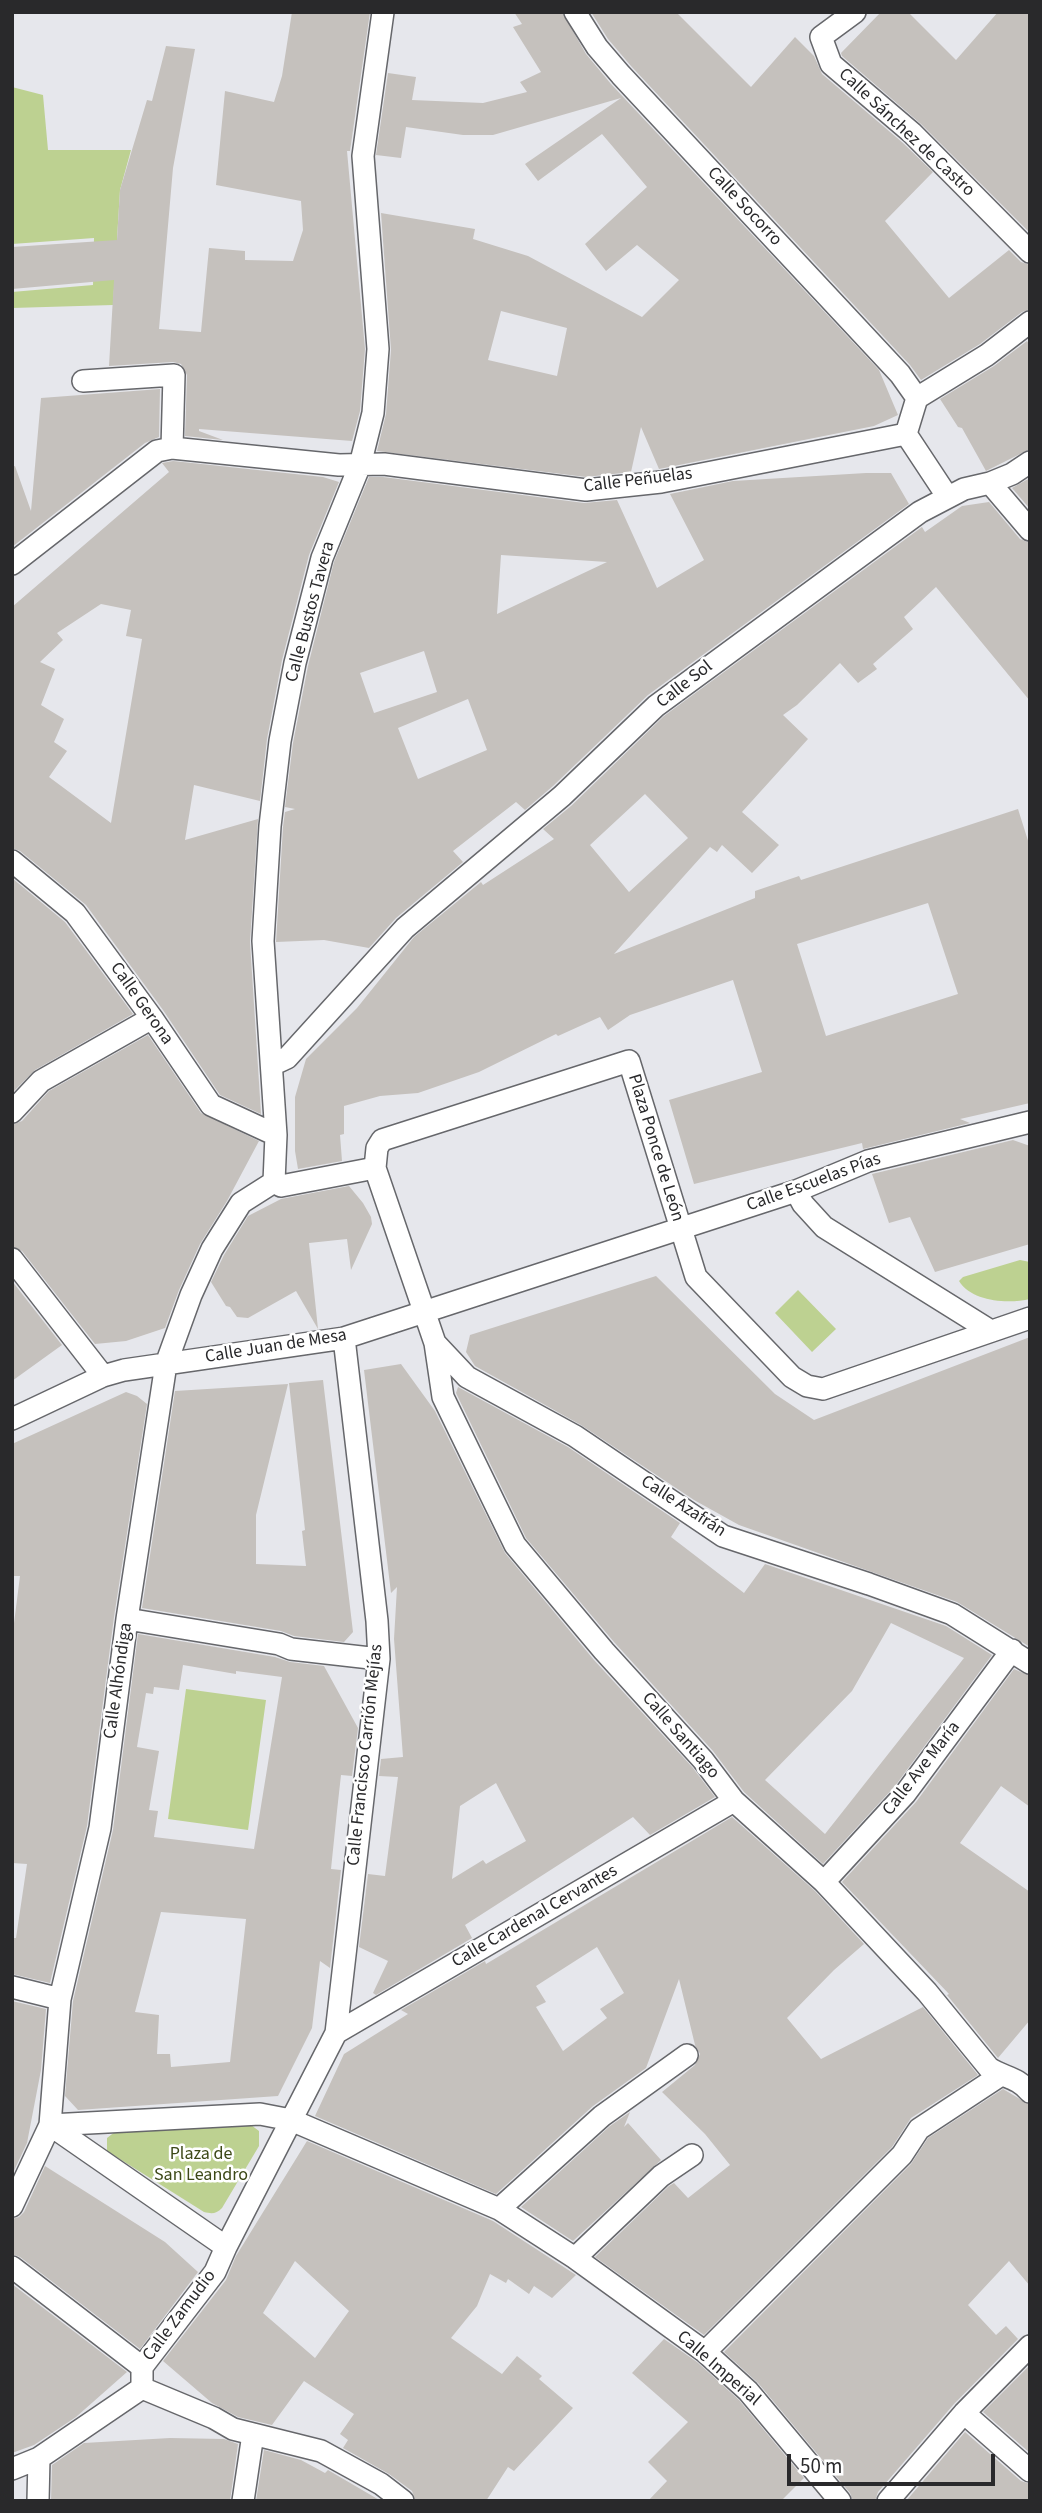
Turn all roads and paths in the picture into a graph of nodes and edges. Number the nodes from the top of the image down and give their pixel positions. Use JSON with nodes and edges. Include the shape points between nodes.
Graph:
{"nodes":[{"id":1,"x":383,"y":12,"type":"edge"},
{"id":2,"x":575,"y":12,"type":"edge"},
{"id":3,"x":855,"y":12,"type":"edge"},
{"id":4,"x":1030,"y":252,"type":"edge"},
{"id":5,"x":1030,"y":322,"type":"edge"},
{"id":6,"x":83,"y":381,"type":"dead end"},
{"id":7,"x":917,"y":398,"type":"junction"},
{"id":8,"x":906,"y":434,"type":"junction"},
{"id":9,"x":172,"y":447,"type":"junction"},
{"id":10,"x":1030,"y":462,"type":"edge"},
{"id":11,"x":360,"y":465,"type":"junction"},
{"id":12,"x":990,"y":482,"type":"junction"},
{"id":13,"x":947,"y":496,"type":"junction"},
{"id":14,"x":1030,"y":530,"type":"edge"},
{"id":15,"x":12,"y":564,"type":"edge"},
{"id":16,"x":12,"y":861,"type":"edge"},
{"id":17,"x":152,"y":1018,"type":"junction"},
{"id":18,"x":272,"y":1065,"type":"junction"},
{"id":19,"x":12,"y":1112,"type":"edge"},
{"id":20,"x":1030,"y":1122,"type":"edge"},
{"id":21,"x":276,"y":1135,"type":"junction"},
{"id":22,"x":375,"y":1168,"type":"junction"},
{"id":23,"x":274,"y":1182,"type":"junction"},
{"id":24,"x":796,"y":1191,"type":"junction"},
{"id":25,"x":682,"y":1228,"type":"junction"},
{"id":26,"x":12,"y":1259,"type":"edge"},
{"id":27,"x":426,"y":1312,"type":"junction"},
{"id":28,"x":1030,"y":1318,"type":"edge"},
{"id":29,"x":989,"y":1330,"type":"junction"},
{"id":30,"x":344,"y":1338,"type":"junction"},
{"id":31,"x":435,"y":1343,"type":"junction"},
{"id":32,"x":166,"y":1364,"type":"junction"},
{"id":33,"x":103,"y":1376,"type":"junction"},
{"id":34,"x":12,"y":1419,"type":"edge"},
{"id":35,"x":127,"y":1619,"type":"junction"},
{"id":36,"x":1012,"y":1650,"type":"junction"},
{"id":37,"x":379,"y":1660,"type":"junction"},
{"id":38,"x":1030,"y":1663,"type":"edge"},
{"id":39,"x":734,"y":1801,"type":"junction"},
{"id":40,"x":824,"y":1882,"type":"junction"},
{"id":41,"x":12,"y":1987,"type":"edge"},
{"id":42,"x":60,"y":1999,"type":"junction"},
{"id":43,"x":336,"y":2033,"type":"junction"},
{"id":44,"x":687,"y":2056,"type":"dead end"},
{"id":45,"x":1001,"y":2075,"type":"junction"},
{"id":46,"x":1030,"y":2092,"type":"edge"},
{"id":47,"x":291,"y":2120,"type":"junction"},
{"id":48,"x":50,"y":2124,"type":"junction"},
{"id":49,"x":692,"y":2155,"type":"dead end"},
{"id":50,"x":12,"y":2206,"type":"edge"},
{"id":51,"x":499,"y":2209,"type":"junction"},
{"id":52,"x":226,"y":2247,"type":"junction"},
{"id":53,"x":575,"y":2258,"type":"junction"},
{"id":54,"x":12,"y":2267,"type":"edge"},
{"id":55,"x":1030,"y":2346,"type":"edge"},
{"id":56,"x":705,"y":2353,"type":"junction"},
{"id":57,"x":142,"y":2377,"type":"junction"},
{"id":58,"x":964,"y":2413,"type":"junction"},
{"id":59,"x":253,"y":2434,"type":"junction"},
{"id":60,"x":39,"y":2458,"type":"junction"},
{"id":61,"x":12,"y":2469,"type":"edge"},
{"id":62,"x":1030,"y":2471,"type":"edge"},
{"id":63,"x":38,"y":2501,"type":"edge"},
{"id":64,"x":243,"y":2501,"type":"edge"},
{"id":65,"x":403,"y":2501,"type":"edge"},
{"id":66,"x":840,"y":2501,"type":"edge"},
{"id":67,"x":888,"y":2501,"type":"edge"}],
"edges":[{"from":1,"to":11,"type":"street","name":"Calle Bustos Tavera","via":[[363,156],[378,349],[373,414]]},
{"from":2,"to":7,"type":"street","name":"Calle Socorro","via":[[621,75],[900,374]]},
{"from":3,"to":4,"type":"street","name":"Calle Sánchez de Castro","via":[[821,37],[831,64],[912,134]]},
{"from":5,"to":7,"type":"street"},
{"from":6,"to":9,"type":"street","via":[[174,375]]},
{"from":7,"to":8,"type":"street"},
{"from":8,"to":11,"type":"street","name":"Calle Peñuelas","via":[[661,482],[586,490],[384,464]]},
{"from":8,"to":13,"type":"street"},
{"from":9,"to":11,"type":"street","name":"Calle Peñuelas"},
{"from":9,"to":15,"type":"street","via":[[157,451]]},
{"from":10,"to":12,"type":"street","name":"Calle Sol"},
{"from":11,"to":18,"type":"street","name":"Calle Bustos Tavera","via":[[322,558],[280,741],[263,941]]},
{"from":12,"to":13,"type":"street","name":"Calle Sol"},
{"from":12,"to":14,"type":"street"},
{"from":13,"to":18,"type":"street","name":"Calle Sol","via":[[656,706],[562,796],[405,928],[287,1058]]},
{"from":16,"to":17,"type":"street","name":"Calle Gerona","via":[[75,913]]},
{"from":17,"to":19,"type":"street","via":[[41,1081]]},
{"from":17,"to":21,"type":"street","name":"Calle Gerona","via":[[211,1105]]},
{"from":18,"to":21,"type":"street","name":"Calle Bustos Tavera"},
{"from":20,"to":24,"type":"street","name":"Calle Escuelas Pías","via":[[868,1161]]},
{"from":21,"to":23,"type":"street","name":"Calle Bustos Tavera"},
{"from":22,"to":23,"type":"street","via":[[281,1186]]},
{"from":22,"to":25,"type":"street","name":"Plaza Ponce de León","via":[[382,1140],[629,1061]]},
{"from":22,"to":27,"type":"street"},
{"from":23,"to":32,"type":"street","name":"Calle Alhóndiga","via":[[241,1203],[212,1249]]},
{"from":24,"to":25,"type":"street","name":"Calle Escuelas Pías"},
{"from":24,"to":29,"type":"street","via":[[824,1227]]},
{"from":25,"to":27,"type":"street","name":"Plaza Ponce de León"},
{"from":25,"to":29,"type":"street","via":[[696,1277],[792,1377],[807,1385],[823,1389]]},
{"from":26,"to":33,"type":"street"},
{"from":27,"to":30,"type":"street","name":"Calle Juan de Mesa"},
{"from":27,"to":31,"type":"street","name":"Calle Santiago"},
{"from":28,"to":29,"type":"street"},
{"from":30,"to":32,"type":"street","name":"Calle Juan de Mesa"},
{"from":30,"to":37,"type":"street","name":"Calle Francisco Carrión Mejías"},
{"from":31,"to":36,"type":"street","name":"Calle Azafrán","via":[[467,1377],[575,1436],[723,1536],[952,1614]]},
{"from":31,"to":39,"type":"street","name":"Calle Santiago","via":[[443,1398],[515,1545]]},
{"from":32,"to":33,"type":"street","name":"Calle Juan de Mesa"},
{"from":32,"to":35,"type":"street","name":"Calle Alhóndiga"},
{"from":33,"to":34,"type":"street","name":"Calle Juan de Mesa"},
{"from":35,"to":37,"type":"street"},
{"from":35,"to":42,"type":"street","name":"Calle Alhóndiga","via":[[100,1828]]},
{"from":36,"to":38,"type":"street","name":"Calle Azafrán"},
{"from":36,"to":40,"type":"street","name":"Calle Ave María","via":[[905,1794]]},
{"from":37,"to":43,"type":"street","name":"Calle Francisco Carrión Mejías"},
{"from":39,"to":40,"type":"street","name":"Calle Santiago"},
{"from":39,"to":43,"type":"street","name":"Calle Cardenal Cervantes"},
{"from":40,"to":45,"type":"street","name":"Calle Santiago","via":[[927,1992],[989,2068]]},
{"from":41,"to":42,"type":"street"},
{"from":42,"to":48,"type":"street","name":"Calle Alhóndiga"},
{"from":43,"to":47,"type":"street","name":"Calle Francisco Carrión Mejías"},
{"from":44,"to":51,"type":"street","via":[[602,2116]]},
{"from":45,"to":46,"type":"street","name":"Calle Santiago","via":[[1019,2080]]},
{"from":45,"to":56,"type":"street","via":[[919,2129],[902,2155]]},
{"from":47,"to":48,"type":"street","via":[[260,2114]]},
{"from":47,"to":51,"type":"street","name":"Calle Imperial"},
{"from":47,"to":52,"type":"street"},
{"from":48,"to":50,"type":"street","name":"Calle Alhóndiga"},
{"from":48,"to":52,"type":"street"},
{"from":49,"to":53,"type":"street","via":[[661,2176]]},
{"from":51,"to":53,"type":"street","name":"Calle Imperial"},
{"from":52,"to":57,"type":"street","name":"Calle Zamudio","via":[[215,2272]]},
{"from":53,"to":56,"type":"street","name":"Calle Imperial"},
{"from":54,"to":57,"type":"street"},
{"from":55,"to":58,"type":"street"},
{"from":56,"to":66,"type":"street","name":"Calle Imperial","via":[[748,2391]]},
{"from":57,"to":59,"type":"street","via":[[233,2429]]},
{"from":57,"to":60,"type":"street","name":"Calle Zamudio"},
{"from":58,"to":62,"type":"street"},
{"from":58,"to":67,"type":"street"},
{"from":59,"to":64,"type":"street"},
{"from":59,"to":65,"type":"street","via":[[321,2451]]},
{"from":60,"to":61,"type":"street","name":"Calle Zamudio"},
{"from":60,"to":63,"type":"street"}]}
